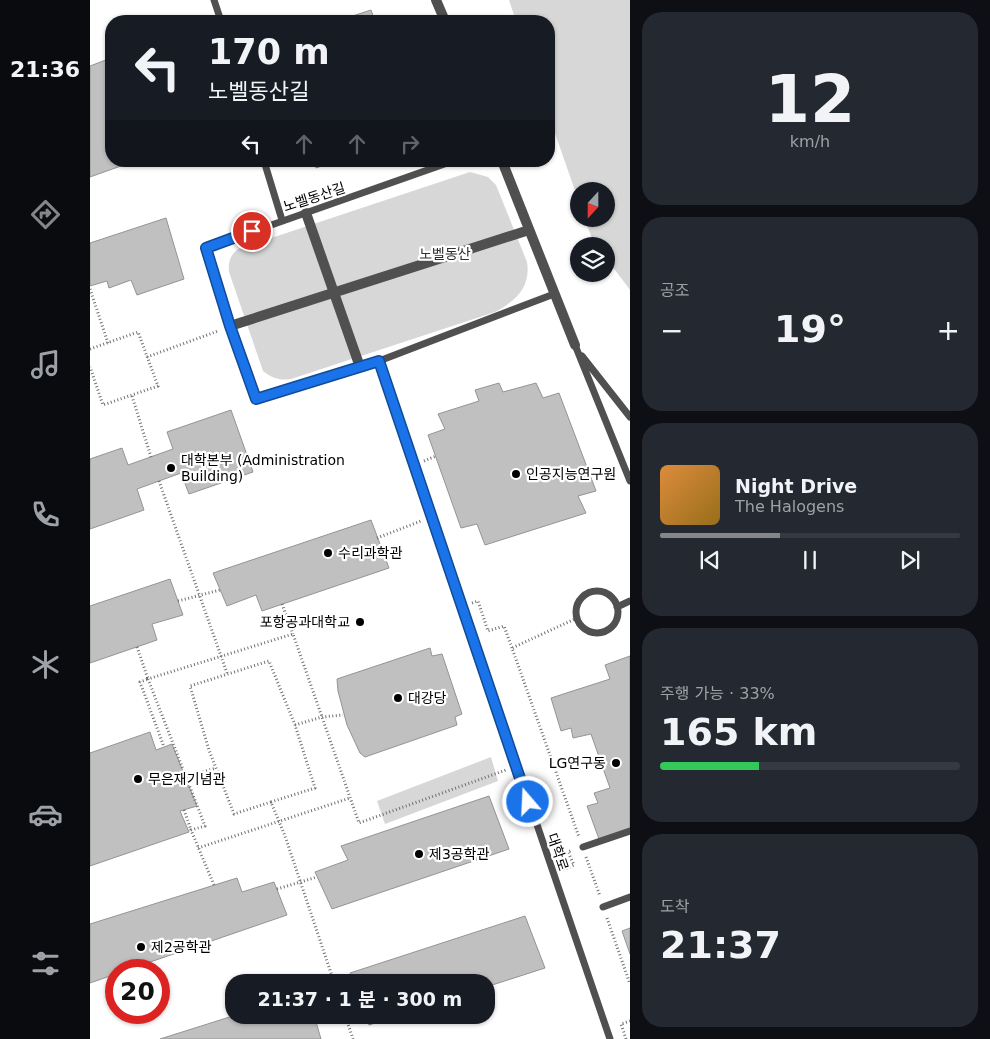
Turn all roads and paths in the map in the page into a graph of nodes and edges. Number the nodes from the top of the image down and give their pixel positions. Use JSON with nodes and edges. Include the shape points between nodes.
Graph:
{"nodes":[{"id":1,"x":214,"y":0,"type":"edge"},
{"id":2,"x":436,"y":0,"type":"edge"},
{"id":3,"x":218,"y":15,"type":"edge"},
{"id":4,"x":442,"y":15,"type":"edge"},
{"id":5,"x":266,"y":167,"type":"edge"},
{"id":6,"x":437,"y":167,"type":"edge"},
{"id":7,"x":504,"y":167,"type":"edge"},
{"id":8,"x":306,"y":213,"type":"junction"},
{"id":9,"x":282,"y":220,"type":"junction"},
{"id":10,"x":529,"y":230,"type":"junction"},
{"id":11,"x":90,"y":289,"type":"edge"},
{"id":12,"x":334,"y":293,"type":"junction"},
{"id":13,"x":554,"y":294,"type":"junction"},
{"id":14,"x":230,"y":326,"type":"junction"},
{"id":15,"x":108,"y":343,"type":"junction"},
{"id":16,"x":575,"y":345,"type":"junction"},
{"id":17,"x":90,"y":349,"type":"edge"},
{"id":18,"x":147,"y":357,"type":"junction"},
{"id":19,"x":379,"y":361,"type":"junction"},
{"id":20,"x":90,"y":367,"type":"edge"},
{"id":21,"x":360,"y":367,"type":"junction"},
{"id":22,"x":92,"y":381,"type":"edge"},
{"id":23,"x":132,"y":396,"type":"junction"},
{"id":24,"x":630,"y":417,"type":"edge"},
{"id":25,"x":151,"y":457,"type":"dead end"},
{"id":26,"x":159,"y":481,"type":"dead end"},
{"id":27,"x":630,"y":482,"type":"edge"},
{"id":28,"x":432,"y":517,"type":"junction"},
{"id":29,"x":377,"y":538,"type":"dead end"},
{"id":30,"x":220,"y":590,"type":"dead end"},
{"id":31,"x":201,"y":596,"type":"junction"},
{"id":32,"x":178,"y":601,"type":"dead end"},
{"id":33,"x":630,"y":601,"type":"edge"},
{"id":34,"x":282,"y":604,"type":"dead end"},
{"id":35,"x":463,"y":607,"type":"junction"},
{"id":36,"x":617,"y":607,"type":"junction"},
{"id":37,"x":577,"y":618,"type":"junction"},
{"id":38,"x":293,"y":634,"type":"junction"},
{"id":39,"x":137,"y":646,"type":"dead end"},
{"id":40,"x":512,"y":648,"type":"junction"},
{"id":41,"x":221,"y":656,"type":"junction"},
{"id":42,"x":227,"y":672,"type":"junction"},
{"id":43,"x":148,"y":679,"type":"junction"},
{"id":44,"x":154,"y":694,"type":"junction"},
{"id":45,"x":144,"y":695,"type":"junction"},
{"id":46,"x":343,"y":715,"type":"dead end"},
{"id":47,"x":322,"y":717,"type":"junction"},
{"id":48,"x":295,"y":724,"type":"junction"},
{"id":49,"x":164,"y":747,"type":"dead end"},
{"id":50,"x":516,"y":767,"type":"junction"},
{"id":51,"x":216,"y":768,"type":"junction"},
{"id":52,"x":186,"y":777,"type":"junction"},
{"id":53,"x":350,"y":798,"type":"junction"},
{"id":54,"x":271,"y":802,"type":"junction"},
{"id":55,"x":184,"y":810,"type":"dead end"},
{"id":56,"x":279,"y":822,"type":"junction"},
{"id":57,"x":191,"y":830,"type":"junction"},
{"id":58,"x":630,"y":831,"type":"edge"},
{"id":59,"x":582,"y":847,"type":"junction"},
{"id":60,"x":198,"y":848,"type":"junction"},
{"id":61,"x":552,"y":874,"type":"junction"},
{"id":62,"x":317,"y":877,"type":"dead end"},
{"id":63,"x":300,"y":881,"type":"junction"},
{"id":64,"x":214,"y":885,"type":"dead end"},
{"id":65,"x":277,"y":889,"type":"dead end"},
{"id":66,"x":630,"y":897,"type":"edge"},
{"id":67,"x":603,"y":907,"type":"junction"},
{"id":68,"x":331,"y":974,"type":"edge"},
{"id":69,"x":630,"y":984,"type":"edge"},
{"id":70,"x":630,"y":1021,"type":"edge"},
{"id":71,"x":348,"y":1024,"type":"edge"},
{"id":72,"x":354,"y":1039,"type":"edge"},
{"id":73,"x":610,"y":1039,"type":"edge"},
{"id":74,"x":626,"y":1039,"type":"edge"}],
"edges":[{"from":1,"to":3,"type":"lane"},
{"from":2,"to":4,"type":"street"},
{"from":5,"to":9,"type":"lane"},
{"from":6,"to":8,"type":"lane","name":"노벨동산길"},
{"from":7,"to":10,"type":"street"},
{"from":8,"to":9,"type":"lane","name":"노벨동산길"},
{"from":8,"to":12,"type":"street"},
{"from":9,"to":14,"type":"lane","name":"노벨동산길","via":[[206,248]]},
{"from":10,"to":12,"type":"street"},
{"from":10,"to":13,"type":"street"},
{"from":11,"to":15,"type":"path"},
{"from":12,"to":14,"type":"street"},
{"from":12,"to":21,"type":"street"},
{"from":13,"to":16,"type":"street"},
{"from":13,"to":19,"type":"lane","name":"노벨동산길"},
{"from":14,"to":18,"type":"path"},
{"from":14,"to":21,"type":"lane","name":"노벨동산길","via":[[256,399]]},
{"from":15,"to":17,"type":"path"},
{"from":15,"to":18,"type":"path","via":[[138,332]]},
{"from":16,"to":24,"type":"lane"},
{"from":16,"to":27,"type":"lane"},
{"from":18,"to":23,"type":"path","via":[[158,386]]},
{"from":19,"to":21,"type":"lane","name":"노벨동산길"},
{"from":19,"to":28,"type":"lane","name":"대학로"},
{"from":20,"to":22,"type":"path"},
{"from":22,"to":23,"type":"path","via":[[103,405]]},
{"from":23,"to":25,"type":"path"},
{"from":26,"to":31,"type":"path"},
{"from":28,"to":29,"type":"path"},
{"from":28,"to":35,"type":"lane","name":"대학로"},
{"from":30,"to":31,"type":"path"},
{"from":31,"to":32,"type":"path"},
{"from":31,"to":41,"type":"path"},
{"from":33,"to":36,"type":"lane"},
{"from":34,"to":38,"type":"path"},
{"from":35,"to":40,"type":"path","via":[[478,601],[488,631],[504,626]]},
{"from":35,"to":50,"type":"lane","name":"대학로"},
{"from":36,"to":37,"type":"lane","via":[[613,625],[603,632],[584,628]]},
{"from":36,"to":37,"type":"lane","via":[[604,592],[591,592],[577,605]]},
{"from":37,"to":40,"type":"path"},
{"from":38,"to":41,"type":"path"},
{"from":38,"to":47,"type":"path"},
{"from":39,"to":43,"type":"path"},
{"from":40,"to":59,"type":"path"},
{"from":41,"to":42,"type":"path"},
{"from":41,"to":43,"type":"path"},
{"from":42,"to":48,"type":"path","via":[[269,661]]},
{"from":42,"to":51,"type":"path","via":[[190,686]]},
{"from":43,"to":44,"type":"path"},
{"from":43,"to":45,"type":"path","via":[[140,682]]},
{"from":44,"to":45,"type":"path"},
{"from":44,"to":52,"type":"path"},
{"from":45,"to":49,"type":"path"},
{"from":46,"to":47,"type":"path"},
{"from":47,"to":48,"type":"path"},
{"from":47,"to":53,"type":"path"},
{"from":48,"to":54,"type":"path","via":[[315,788]]},
{"from":50,"to":53,"type":"path","via":[[359,824]]},
{"from":50,"to":61,"type":"lane","name":"대학로"},
{"from":51,"to":52,"type":"path"},
{"from":51,"to":54,"type":"path","via":[[234,814]]},
{"from":52,"to":57,"type":"path","via":[[205,826]]},
{"from":53,"to":56,"type":"path"},
{"from":54,"to":56,"type":"path"},
{"from":55,"to":57,"type":"path"},
{"from":56,"to":60,"type":"path"},
{"from":56,"to":63,"type":"path"},
{"from":57,"to":60,"type":"path"},
{"from":58,"to":59,"type":"lane"},
{"from":59,"to":61,"type":"path","via":[[568,852],[574,865]]},
{"from":59,"to":67,"type":"path"},
{"from":60,"to":64,"type":"path"},
{"from":61,"to":73,"type":"lane","name":"대학로"},
{"from":62,"to":63,"type":"path"},
{"from":63,"to":65,"type":"path"},
{"from":63,"to":68,"type":"path"},
{"from":66,"to":67,"type":"lane"},
{"from":67,"to":69,"type":"path"},
{"from":70,"to":74,"type":"path","via":[[621,1024]]},
{"from":71,"to":72,"type":"path"}]}
